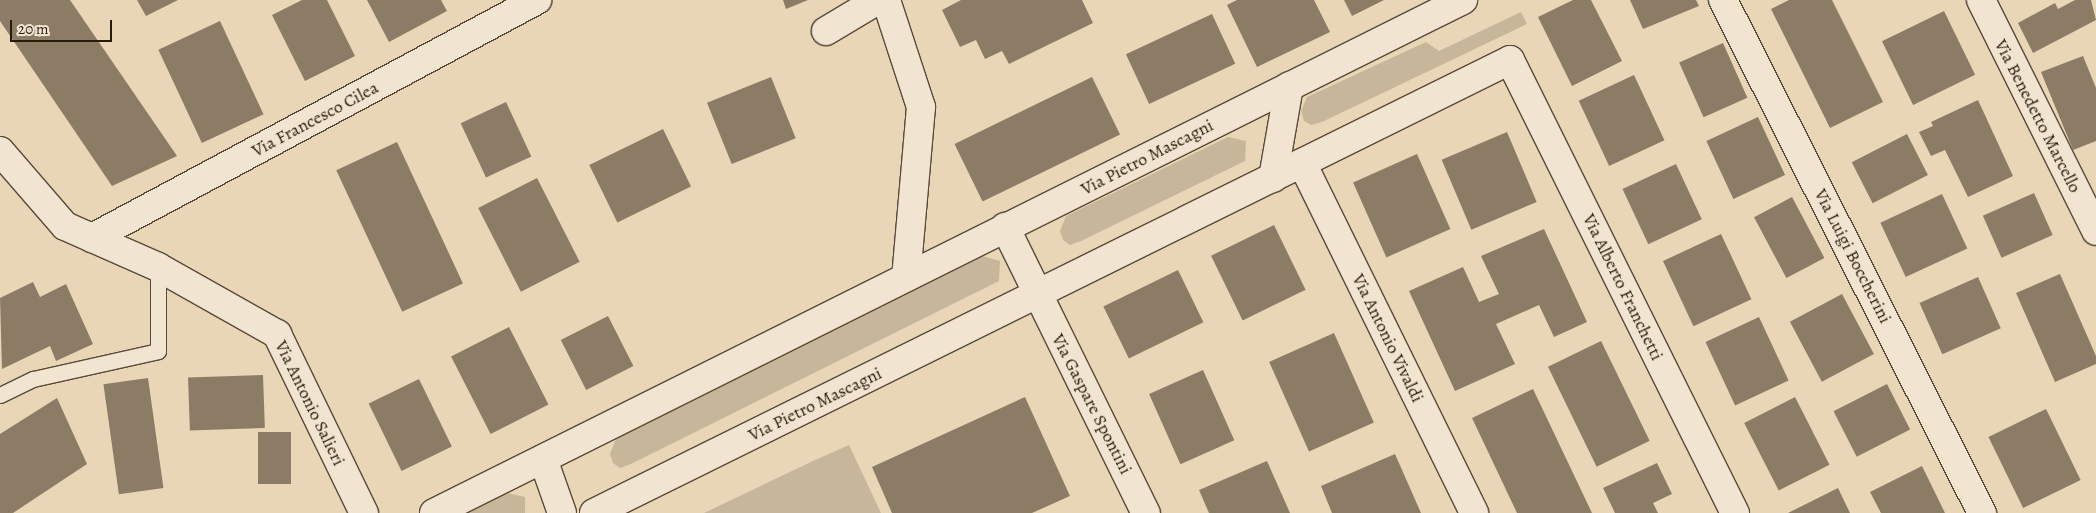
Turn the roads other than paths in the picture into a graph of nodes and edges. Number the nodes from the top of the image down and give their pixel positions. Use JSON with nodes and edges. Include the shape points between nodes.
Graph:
{"nodes":[{"id":1,"x":537,"y":0,"type":"edge"},
{"id":2,"x":878,"y":0,"type":"edge"},
{"id":3,"x":886,"y":0,"type":"edge"},
{"id":4,"x":1463,"y":0,"type":"edge"},
{"id":5,"x":1723,"y":0,"type":"edge"},
{"id":6,"x":1980,"y":0,"type":"edge"},
{"id":7,"x":826,"y":31,"type":"dead end"},
{"id":8,"x":1510,"y":60,"type":"joint"},
{"id":9,"x":1289,"y":86,"type":"junction"},
{"id":10,"x":0,"y":151,"type":"edge"},
{"id":11,"x":1302,"y":163,"type":"junction"},
{"id":12,"x":1273,"y":178,"type":"junction"},
{"id":13,"x":1005,"y":227,"type":"junction"},
{"id":14,"x":2096,"y":231,"type":"edge"},
{"id":15,"x":92,"y":238,"type":"junction"},
{"id":16,"x":158,"y":267,"type":"junction"},
{"id":17,"x":906,"y":277,"type":"junction"},
{"id":18,"x":1037,"y":294,"type":"junction"},
{"id":19,"x":0,"y":395,"type":"edge"},
{"id":20,"x":542,"y":459,"type":"junction"},
{"id":21,"x":364,"y":513,"type":"edge"},
{"id":22,"x":434,"y":513,"type":"edge"},
{"id":23,"x":562,"y":513,"type":"edge"},
{"id":24,"x":594,"y":513,"type":"edge"},
{"id":25,"x":1146,"y":513,"type":"edge"},
{"id":26,"x":1474,"y":513,"type":"edge"},
{"id":27,"x":1735,"y":513,"type":"edge"},
{"id":28,"x":1982,"y":513,"type":"edge"}],
"edges":[{"from":1,"to":15,"type":"street","name":"Via Francesco Cilea"},
{"from":2,"to":7,"type":"street"},
{"from":3,"to":17,"type":"street","via":[[921,107]]},
{"from":4,"to":9,"type":"street","name":"Via Pietro Mascagni"},
{"from":5,"to":28,"type":"street","name":"Via Luigi Boccherini"},
{"from":6,"to":14,"type":"street","name":"Via Benedetto Marcello"},
{"from":8,"to":11,"type":"street","name":"Via Pietro Mascagni"},
{"from":8,"to":27,"type":"street","name":"Via Alberto Franchetti"},
{"from":9,"to":12,"type":"street"},
{"from":9,"to":13,"type":"street","name":"Via Pietro Mascagni"},
{"from":10,"to":15,"type":"street","name":"Via Antonio Salieri","via":[[65,226]]},
{"from":11,"to":12,"type":"street","name":"Via Pietro Mascagni"},
{"from":11,"to":26,"type":"street","name":"Via Antonio Vivaldi"},
{"from":12,"to":18,"type":"street","name":"Via Pietro Mascagni"},
{"from":13,"to":17,"type":"street","name":"Via Pietro Mascagni"},
{"from":13,"to":18,"type":"street"},
{"from":15,"to":16,"type":"street","name":"Via Antonio Salieri"},
{"from":16,"to":19,"type":"lane","via":[[158,351],[33,379]]},
{"from":16,"to":21,"type":"street","name":"Via Antonio Salieri","via":[[277,334]]},
{"from":17,"to":20,"type":"street","name":"Via Pietro Mascagni"},
{"from":18,"to":24,"type":"street","name":"Via Pietro Mascagni"},
{"from":18,"to":25,"type":"street","name":"Via Gaspare Spontini"},
{"from":20,"to":22,"type":"street","name":"Via Pietro Mascagni"},
{"from":20,"to":23,"type":"street"}]}
